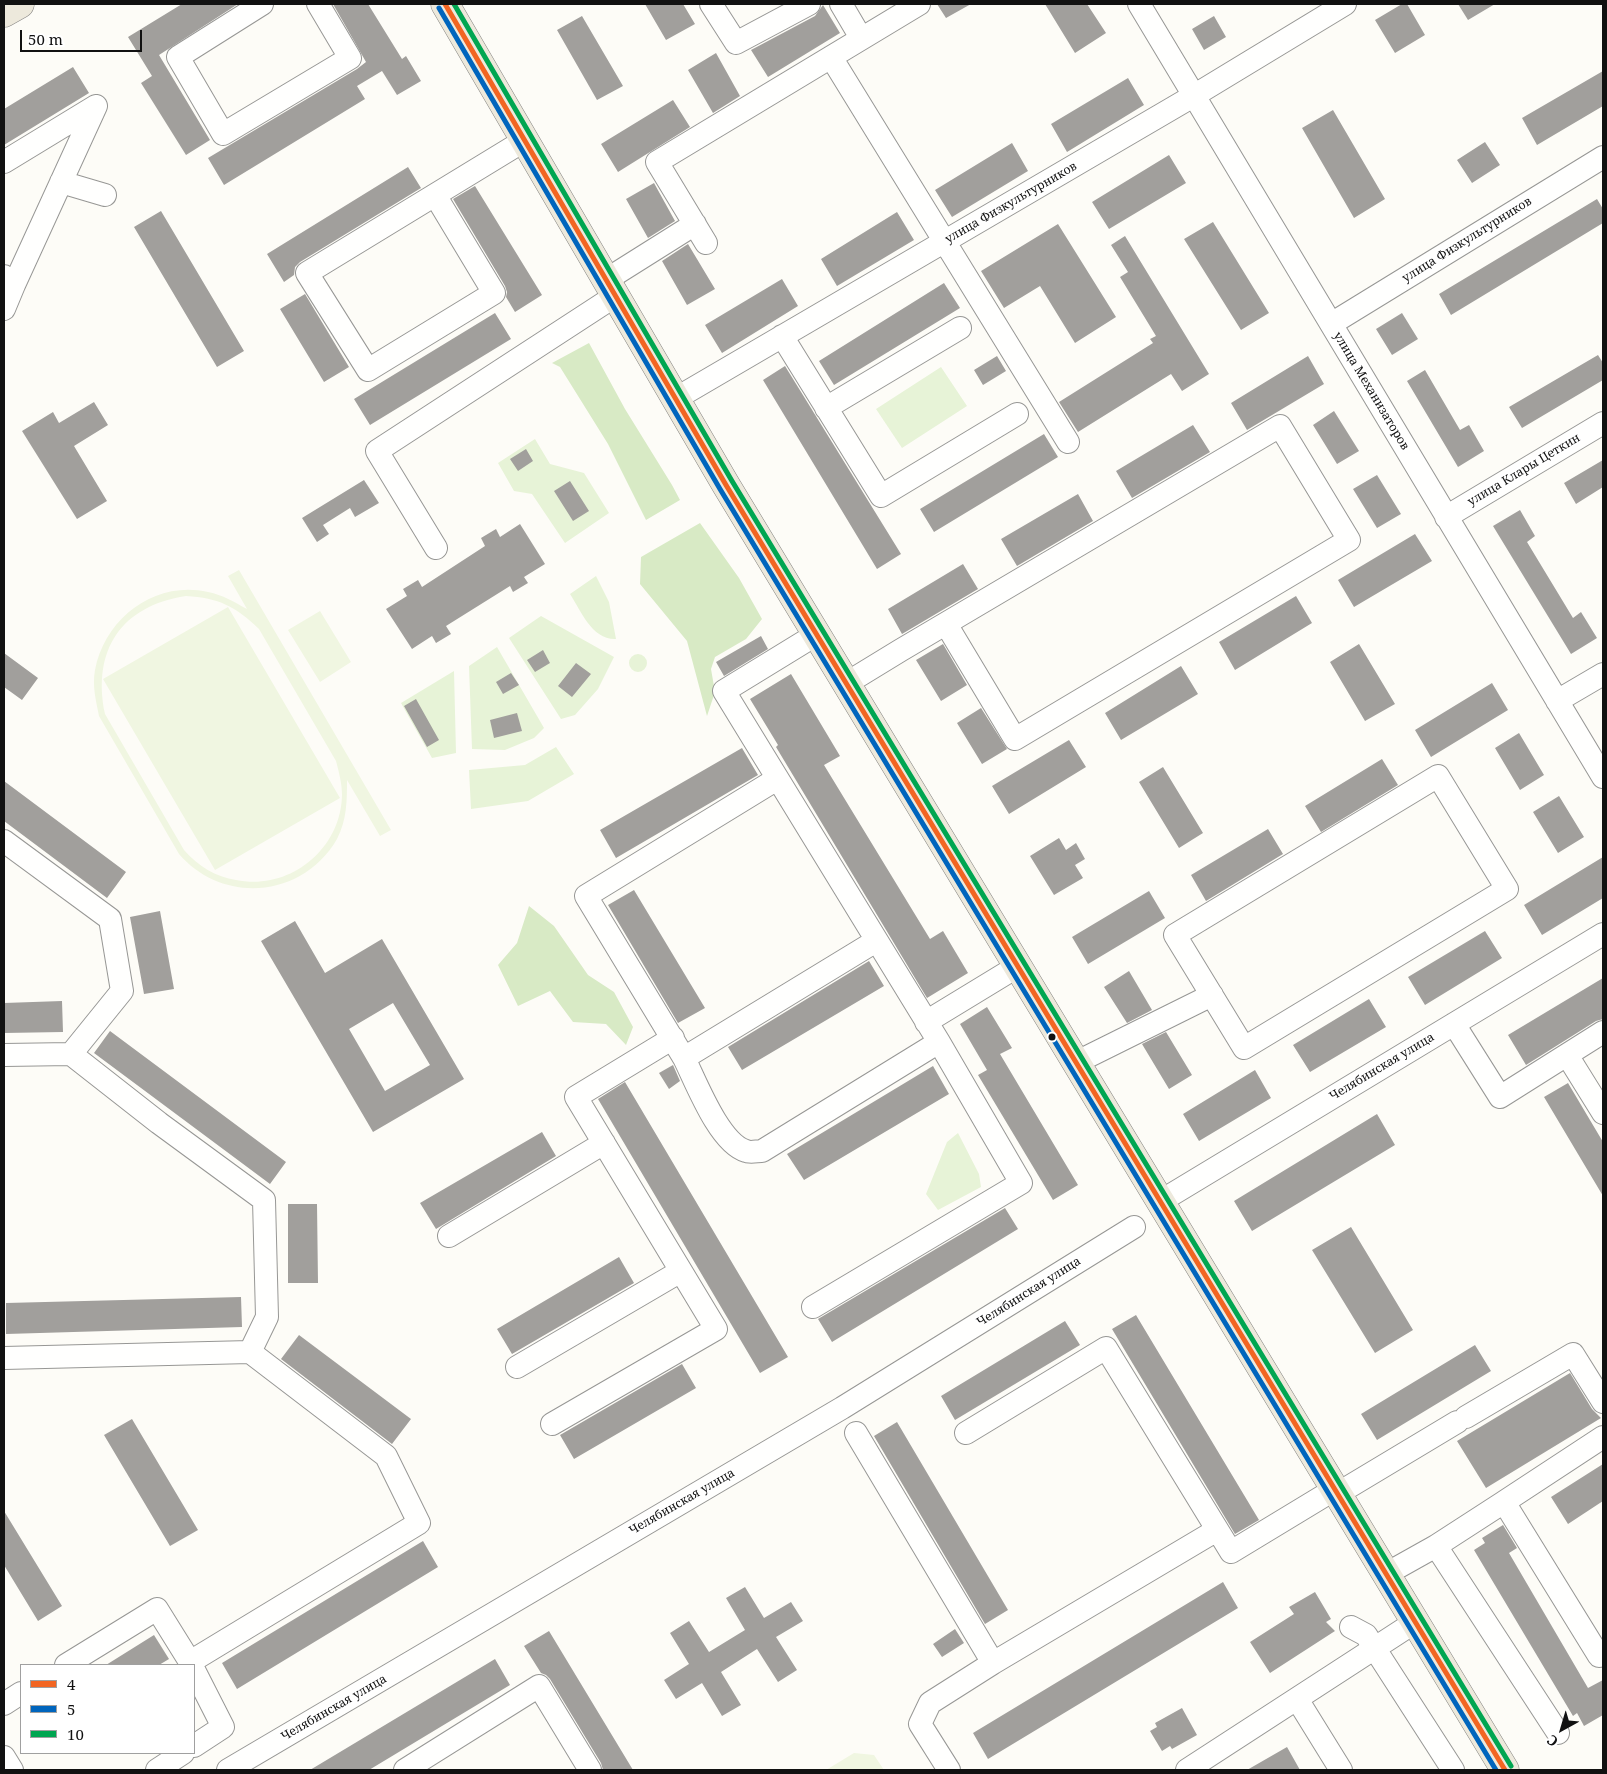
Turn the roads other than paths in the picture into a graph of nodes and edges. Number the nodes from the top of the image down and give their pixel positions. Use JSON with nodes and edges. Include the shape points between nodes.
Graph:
{"nodes":[{"id":1,"x":20,"y":4,"type":"edge"},
{"id":2,"x":262,"y":4,"type":"edge"},
{"id":3,"x":318,"y":4,"type":"edge"},
{"id":4,"x":445,"y":4,"type":"edge"},
{"id":5,"x":710,"y":4,"type":"edge"},
{"id":6,"x":809,"y":4,"type":"edge"},
{"id":7,"x":841,"y":4,"type":"edge"},
{"id":8,"x":919,"y":4,"type":"edge"},
{"id":9,"x":1139,"y":4,"type":"edge"},
{"id":10,"x":1345,"y":4,"type":"edge"},
{"id":11,"x":4,"y":13,"type":"edge"},
{"id":12,"x":861,"y":38,"type":"junction"},
{"id":13,"x":831,"y":57,"type":"junction"},
{"id":14,"x":1194,"y":95,"type":"junction"},
{"id":15,"x":525,"y":140,"type":"junction"},
{"id":16,"x":1603,"y":156,"type":"edge"},
{"id":17,"x":4,"y":162,"type":"edge"},
{"id":18,"x":61,"y":182,"type":"junction"},
{"id":19,"x":105,"y":195,"type":"dead end"},
{"id":20,"x":435,"y":195,"type":"junction"},
{"id":21,"x":944,"y":241,"type":"junction"},
{"id":22,"x":9,"y":281,"type":"edge"},
{"id":23,"x":610,"y":288,"type":"junction"},
{"id":24,"x":4,"y":309,"type":"edge"},
{"id":25,"x":1331,"y":324,"type":"junction"},
{"id":26,"x":960,"y":328,"type":"dead end"},
{"id":27,"x":782,"y":336,"type":"junction"},
{"id":28,"x":675,"y":399,"type":"junction"},
{"id":29,"x":826,"y":408,"type":"junction"},
{"id":30,"x":1017,"y":414,"type":"dead end"},
{"id":31,"x":1603,"y":423,"type":"edge"},
{"id":32,"x":1068,"y":442,"type":"dead end"},
{"id":33,"x":1446,"y":517,"type":"junction"},
{"id":34,"x":436,"y":548,"type":"dead end"},
{"id":35,"x":946,"y":624,"type":"junction"},
{"id":36,"x":817,"y":634,"type":"junction"},
{"id":37,"x":1603,"y":674,"type":"edge"},
{"id":38,"x":848,"y":684,"type":"junction"},
{"id":39,"x":1557,"y":701,"type":"junction"},
{"id":40,"x":1603,"y":778,"type":"edge"},
{"id":41,"x":778,"y":779,"type":"junction"},
{"id":42,"x":4,"y":840,"type":"edge"},
{"id":43,"x":1603,"y":934,"type":"edge"},
{"id":44,"x":876,"y":941,"type":"junction"},
{"id":45,"x":1018,"y":966,"type":"junction"},
{"id":46,"x":1212,"y":995,"type":"junction"},
{"id":47,"x":926,"y":1022,"type":"junction"},
{"id":48,"x":1454,"y":1024,"type":"junction"},
{"id":49,"x":1603,"y":1032,"type":"edge"},
{"id":50,"x":673,"y":1038,"type":"junction"},
{"id":51,"x":939,"y":1042,"type":"junction"},
{"id":52,"x":71,"y":1054,"type":"junction"},
{"id":53,"x":4,"y":1055,"type":"edge"},
{"id":54,"x":1566,"y":1055,"type":"junction"},
{"id":55,"x":684,"y":1058,"type":"junction"},
{"id":56,"x":1077,"y":1062,"type":"junction"},
{"id":57,"x":1603,"y":1113,"type":"edge"},
{"id":58,"x":604,"y":1143,"type":"junction"},
{"id":59,"x":1161,"y":1200,"type":"junction"},
{"id":60,"x":1134,"y":1227,"type":"dead end"},
{"id":61,"x":449,"y":1236,"type":"dead end"},
{"id":62,"x":681,"y":1271,"type":"junction"},
{"id":63,"x":813,"y":1307,"type":"dead end"},
{"id":64,"x":250,"y":1352,"type":"junction"},
{"id":65,"x":4,"y":1358,"type":"edge"},
{"id":66,"x":517,"y":1366,"type":"dead end"},
{"id":67,"x":1603,"y":1402,"type":"edge"},
{"id":68,"x":552,"y":1424,"type":"dead end"},
{"id":69,"x":856,"y":1433,"type":"dead end"},
{"id":70,"x":966,"y":1434,"type":"dead end"},
{"id":71,"x":1603,"y":1437,"type":"edge"},
{"id":72,"x":1336,"y":1491,"type":"junction"},
{"id":73,"x":1504,"y":1502,"type":"junction"},
{"id":74,"x":1217,"y":1530,"type":"junction"},
{"id":75,"x":1436,"y":1546,"type":"junction"},
{"id":76,"x":1386,"y":1574,"type":"junction"},
{"id":77,"x":1415,"y":1622,"type":"junction"},
{"id":78,"x":1350,"y":1627,"type":"dead end"},
{"id":79,"x":1374,"y":1648,"type":"junction"},
{"id":80,"x":1603,"y":1654,"type":"edge"},
{"id":81,"x":993,"y":1663,"type":"junction"},
{"id":82,"x":68,"y":1664,"type":"edge"},
{"id":83,"x":191,"y":1664,"type":"edge"},
{"id":84,"x":195,"y":1664,"type":"edge"},
{"id":85,"x":195,"y":1672,"type":"edge"},
{"id":86,"x":20,"y":1694,"type":"edge"},
{"id":87,"x":4,"y":1704,"type":"edge"},
{"id":88,"x":1289,"y":1704,"type":"junction"},
{"id":89,"x":1558,"y":1733,"type":"dead end"},
{"id":90,"x":195,"y":1745,"type":"edge"},
{"id":91,"x":181,"y":1754,"type":"edge"},
{"id":92,"x":4,"y":1757,"type":"edge"},
{"id":93,"x":12,"y":1770,"type":"edge"},
{"id":94,"x":157,"y":1770,"type":"edge"},
{"id":95,"x":228,"y":1770,"type":"edge"},
{"id":96,"x":405,"y":1770,"type":"edge"},
{"id":97,"x":590,"y":1770,"type":"edge"},
{"id":98,"x":950,"y":1770,"type":"edge"},
{"id":99,"x":1187,"y":1770,"type":"edge"},
{"id":100,"x":1341,"y":1770,"type":"edge"},
{"id":101,"x":1453,"y":1770,"type":"edge"},
{"id":102,"x":1505,"y":1770,"type":"edge"}],
"edges":[{"from":1,"to":11,"type":"main road"},
{"from":2,"to":3,"type":"street","via":[[178,57],[223,134],[350,58]]},
{"from":4,"to":15,"type":"main road"},
{"from":5,"to":6,"type":"street","via":[[736,43]]},
{"from":7,"to":12,"type":"street"},
{"from":8,"to":12,"type":"street"},
{"from":9,"to":14,"type":"street","name":"улица Механизаторов"},
{"from":10,"to":14,"type":"street","name":"улица Физкультурников"},
{"from":12,"to":13,"type":"street"},
{"from":13,"to":21,"type":"street"},
{"from":13,"to":23,"type":"street","via":[[657,162],[700,234]]},
{"from":14,"to":21,"type":"street","name":"улица Физкультурников"},
{"from":14,"to":25,"type":"street","name":"улица Механизаторов"},
{"from":15,"to":20,"type":"street"},
{"from":15,"to":23,"type":"main road"},
{"from":16,"to":25,"type":"street","name":"улица Физкультурников"},
{"from":17,"to":18,"type":"street","via":[[96,106]]},
{"from":18,"to":19,"type":"street"},
{"from":18,"to":22,"type":"street"},
{"from":20,"to":20,"type":"street","via":[[494,293],[368,370],[307,273]]},
{"from":21,"to":27,"type":"street","name":"улица Физкультурников"},
{"from":21,"to":32,"type":"street"},
{"from":22,"to":24,"type":"street"},
{"from":23,"to":28,"type":"main road"},
{"from":23,"to":34,"type":"street","via":[[377,451],[399,504]]},
{"from":25,"to":33,"type":"street","name":"улица Механизаторов"},
{"from":26,"to":29,"type":"street"},
{"from":27,"to":28,"type":"street","name":"улица Физкультурников"},
{"from":27,"to":29,"type":"street"},
{"from":28,"to":36,"type":"main road"},
{"from":29,"to":30,"type":"street","via":[[881,496]]},
{"from":31,"to":33,"type":"street","name":"улица Клары Цеткин"},
{"from":33,"to":39,"type":"street","name":"улица Механизаторов"},
{"from":35,"to":35,"type":"street","via":[[1280,426],[1349,540],[1015,739]]},
{"from":35,"to":38,"type":"street"},
{"from":36,"to":38,"type":"main road"},
{"from":36,"to":41,"type":"street","via":[[724,691]]},
{"from":37,"to":39,"type":"street"},
{"from":38,"to":45,"type":"main road"},
{"from":39,"to":40,"type":"street","name":"улица Механизаторов"},
{"from":41,"to":44,"type":"street"},
{"from":41,"to":50,"type":"street","via":[[586,896]]},
{"from":42,"to":52,"type":"street","via":[[110,919],[122,991]]},
{"from":43,"to":48,"type":"street","name":"Челябинская улица"},
{"from":44,"to":47,"type":"street"},
{"from":44,"to":55,"type":"street"},
{"from":45,"to":47,"type":"street"},
{"from":45,"to":56,"type":"main road"},
{"from":46,"to":46,"type":"street","via":[[1175,935],[1438,776],[1507,890],[1244,1048]]},
{"from":46,"to":56,"type":"street"},
{"from":47,"to":51,"type":"street"},
{"from":48,"to":54,"type":"street","via":[[1500,1097]]},
{"from":48,"to":59,"type":"street","name":"Челябинская улица"},
{"from":49,"to":54,"type":"street"},
{"from":50,"to":55,"type":"street"},
{"from":50,"to":58,"type":"street","via":[[576,1097]]},
{"from":51,"to":55,"type":"street","via":[[762,1151],[746,1151],[728,1140]]},
{"from":51,"to":63,"type":"street","via":[[1021,1183]]},
{"from":52,"to":53,"type":"street"},
{"from":52,"to":64,"type":"street","via":[[264,1200],[267,1317]]},
{"from":54,"to":57,"type":"street"},
{"from":56,"to":59,"type":"main road"},
{"from":58,"to":61,"type":"street"},
{"from":58,"to":62,"type":"street"},
{"from":59,"to":72,"type":"main road"},
{"from":60,"to":95,"type":"street","name":"Челябинская улица","via":[[842,1408]]},
{"from":62,"to":66,"type":"street"},
{"from":62,"to":68,"type":"street","via":[[716,1329]]},
{"from":64,"to":65,"type":"street"},
{"from":64,"to":84,"type":"street","via":[[386,1456],[420,1522]]},
{"from":67,"to":72,"type":"street","via":[[1573,1354]]},
{"from":69,"to":81,"type":"street"},
{"from":70,"to":74,"type":"street","via":[[1106,1348]]},
{"from":71,"to":73,"type":"street"},
{"from":72,"to":74,"type":"street","via":[[1230,1552]]},
{"from":72,"to":76,"type":"main road"},
{"from":73,"to":75,"type":"street"},
{"from":73,"to":80,"type":"street","via":[[1599,1656]]},
{"from":74,"to":81,"type":"street"},
{"from":75,"to":76,"type":"street"},
{"from":75,"to":89,"type":"street"},
{"from":76,"to":77,"type":"main road"},
{"from":77,"to":79,"type":"street"},
{"from":77,"to":102,"type":"main road"},
{"from":78,"to":79,"type":"street","via":[[1366,1635]]},
{"from":79,"to":88,"type":"street"},
{"from":79,"to":101,"type":"street"},
{"from":81,"to":98,"type":"street","via":[[930,1703],[920,1724]]},
{"from":82,"to":83,"type":"street","via":[[157,1609]]},
{"from":85,"to":90,"type":"street","via":[[223,1727]]},
{"from":86,"to":87,"type":"street"},
{"from":88,"to":99,"type":"street"},
{"from":88,"to":100,"type":"street"},
{"from":91,"to":94,"type":"street"},
{"from":92,"to":93,"type":"street"},
{"from":96,"to":97,"type":"street","via":[[539,1686]]}]}
